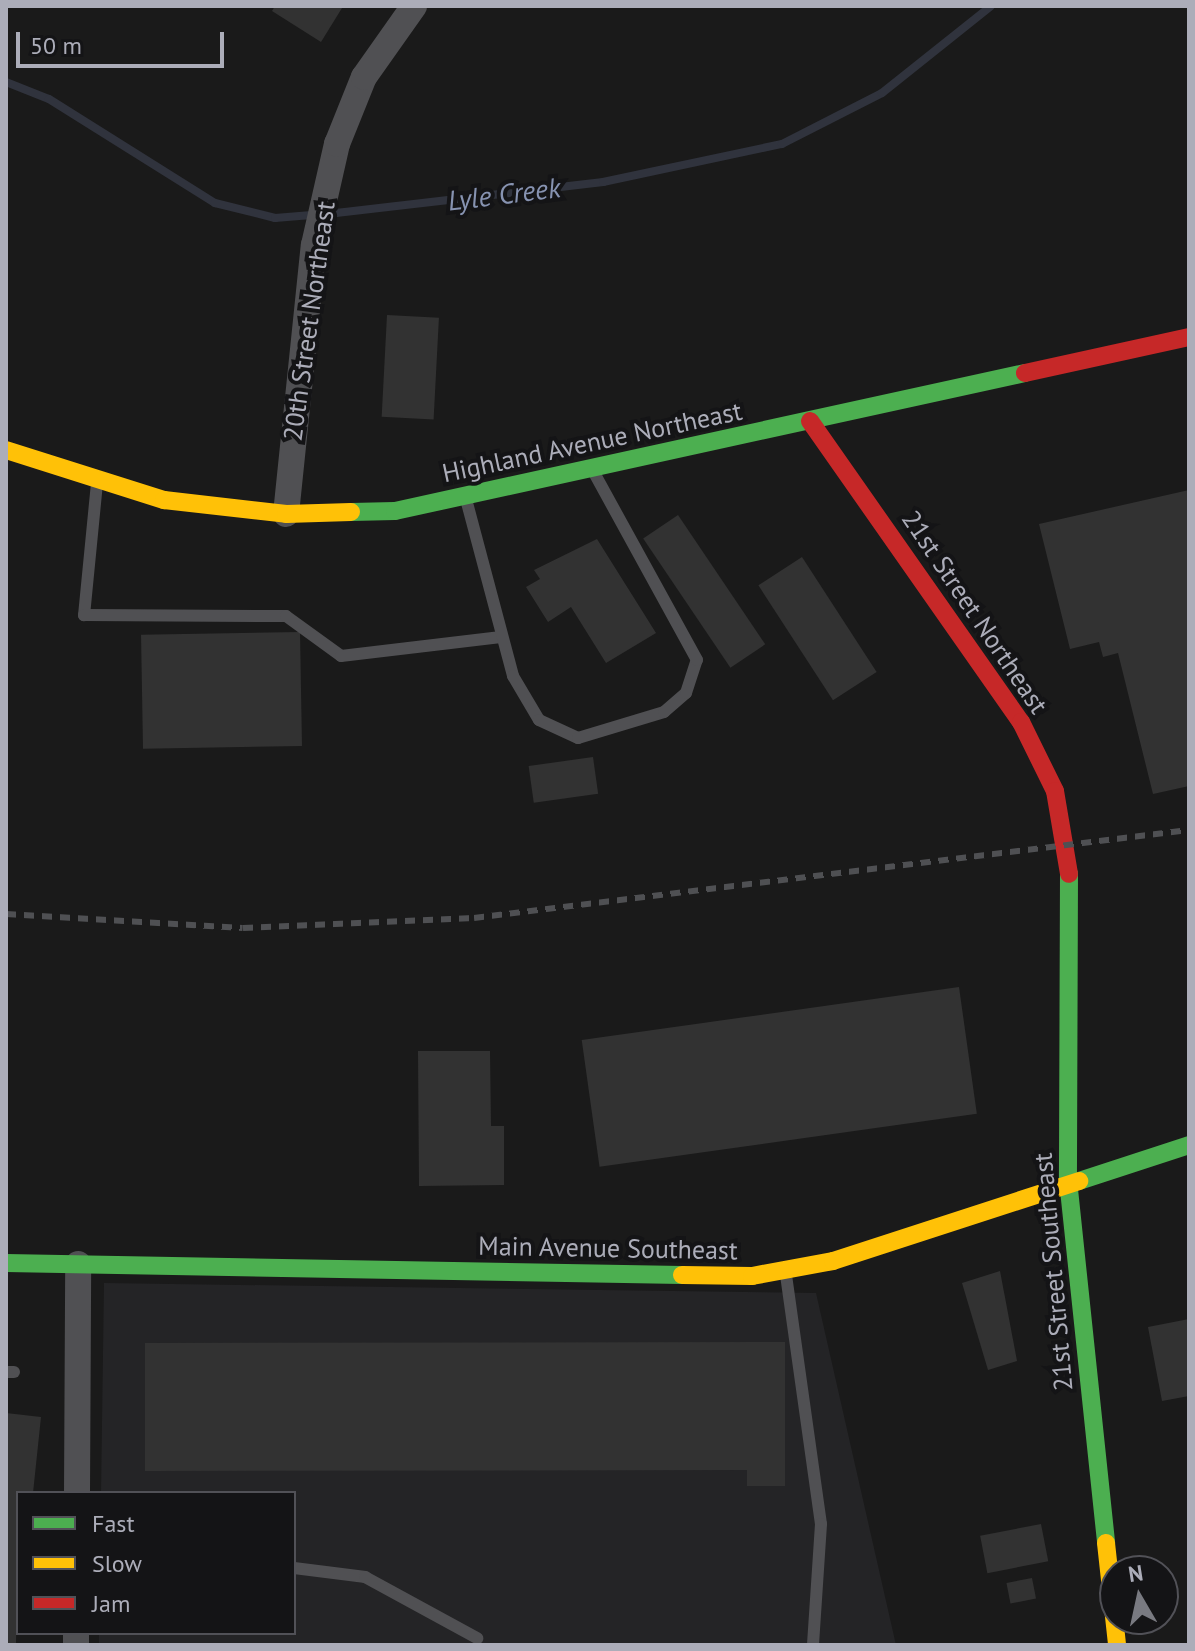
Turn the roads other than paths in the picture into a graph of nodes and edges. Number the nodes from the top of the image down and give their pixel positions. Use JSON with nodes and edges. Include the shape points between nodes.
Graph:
{"nodes":[{"id":1,"x":414,"y":6,"type":"edge"},
{"id":2,"x":1189,"y":337,"type":"edge"},
{"id":3,"x":810,"y":421,"type":"junction"},
{"id":4,"x":6,"y":450,"type":"edge"},
{"id":5,"x":593,"y":471,"type":"junction"},
{"id":6,"x":97,"y":483,"type":"junction"},
{"id":7,"x":466,"y":497,"type":"junction"},
{"id":8,"x":286,"y":514,"type":"junction"},
{"id":9,"x":501,"y":637,"type":"junction"},
{"id":10,"x":1069,"y":847,"type":"joint"},
{"id":11,"x":1189,"y":1145,"type":"edge"},
{"id":12,"x":1068,"y":1180,"type":"junction"},
{"id":13,"x":6,"y":1263,"type":"edge"},
{"id":14,"x":78,"y":1264,"type":"junction"},
{"id":15,"x":785,"y":1272,"type":"junction"},
{"id":16,"x":77,"y":1491,"type":"edge"},
{"id":17,"x":296,"y":1568,"type":"edge"},
{"id":18,"x":477,"y":1638,"type":"dead end"},
{"id":19,"x":813,"y":1645,"type":"edge"},
{"id":20,"x":1117,"y":1645,"type":"edge"}],
"edges":[{"from":1,"to":8,"type":"street","name":"20th Street Northeast","via":[[364,77],[337,144],[314,245]]},
{"from":2,"to":3,"type":"street","name":"Highland Avenue Northeast"},
{"from":3,"to":5,"type":"street","name":"Highland Avenue Northeast"},
{"from":3,"to":10,"type":"street","name":"21st Street Northeast","via":[[1021,722],[1055,791]]},
{"from":4,"to":6,"type":"street","name":"Highland Avenue Northeast"},
{"from":5,"to":7,"type":"street","name":"Highland Avenue Northeast"},
{"from":5,"to":9,"type":"lane","via":[[676,614],[697,660],[692,682],[664,712],[578,738],[554,733],[527,702]]},
{"from":6,"to":8,"type":"street","name":"Highland Avenue Northeast","via":[[164,500]]},
{"from":6,"to":9,"type":"lane","via":[[84,615],[286,616],[341,656]]},
{"from":7,"to":8,"type":"street","name":"Highland Avenue Northeast","via":[[395,511]]},
{"from":7,"to":9,"type":"lane"},
{"from":10,"to":12,"type":"street","name":"21st Street Southeast"},
{"from":11,"to":12,"type":"street","name":"Main Avenue Southeast"},
{"from":12,"to":15,"type":"street","name":"Main Avenue Southeast"},
{"from":12,"to":20,"type":"street","name":"21st Street Southeast"},
{"from":13,"to":14,"type":"street","name":"Main Avenue Southeast"},
{"from":14,"to":15,"type":"street","name":"Main Avenue Southeast"},
{"from":14,"to":16,"type":"street"},
{"from":15,"to":19,"type":"lane","via":[[821,1524]]},
{"from":17,"to":18,"type":"lane","via":[[365,1577]]}]}
